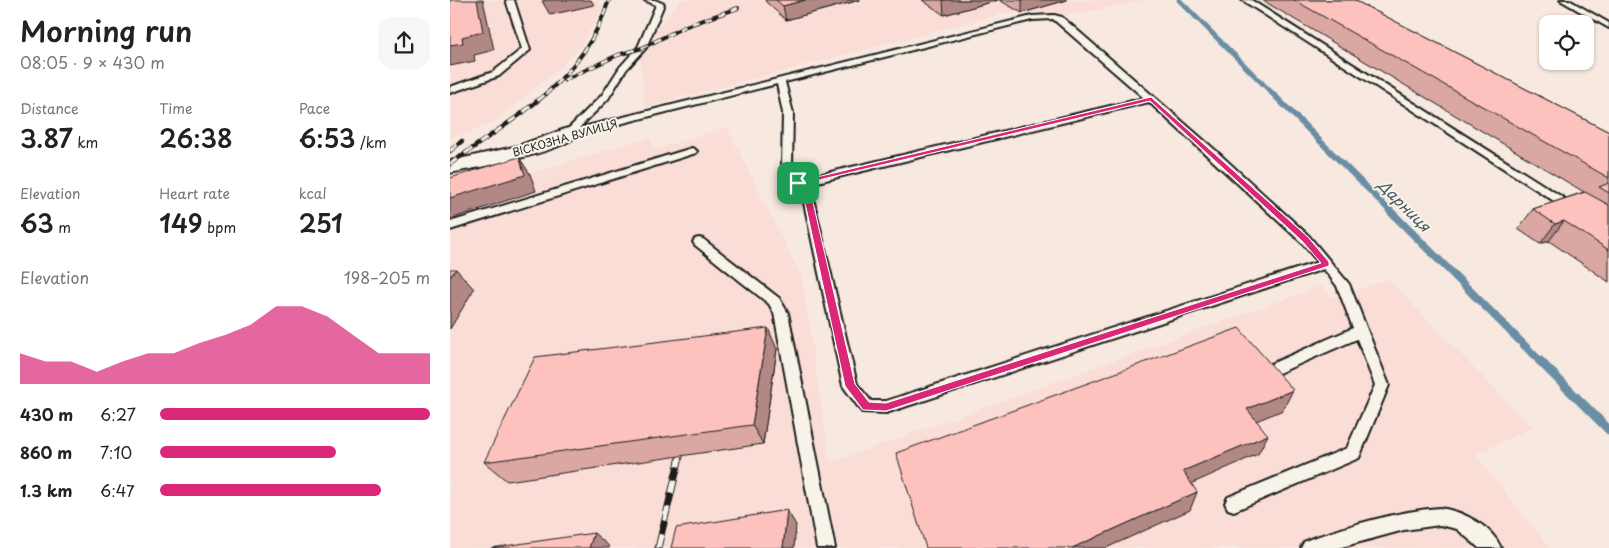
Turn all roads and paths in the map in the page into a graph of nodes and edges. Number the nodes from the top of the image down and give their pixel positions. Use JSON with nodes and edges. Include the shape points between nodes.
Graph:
{"nodes":[{"id":1,"x":510,"y":0,"type":"edge"},
{"id":2,"x":648,"y":0,"type":"edge"},
{"id":3,"x":1246,"y":0,"type":"edge"},
{"id":4,"x":1564,"y":0,"type":"edge"},
{"id":5,"x":664,"y":2,"type":"edge"},
{"id":6,"x":1609,"y":26,"type":"edge"},
{"id":7,"x":781,"y":82,"type":"junction"},
{"id":8,"x":450,"y":90,"type":"edge"},
{"id":9,"x":1151,"y":99,"type":"junction"},
{"id":10,"x":568,"y":134,"type":"junction"},
{"id":11,"x":692,"y":151,"type":"dead end"},
{"id":12,"x":450,"y":166,"type":"edge"},
{"id":13,"x":798,"y":183,"type":"junction"},
{"id":14,"x":1584,"y":214,"type":"edge"},
{"id":15,"x":450,"y":226,"type":"edge"},
{"id":16,"x":700,"y":242,"type":"dead end"},
{"id":17,"x":1326,"y":264,"type":"junction"},
{"id":18,"x":1361,"y":331,"type":"junction"},
{"id":19,"x":1268,"y":371,"type":"edge"},
{"id":20,"x":1234,"y":503,"type":"dead end"},
{"id":21,"x":826,"y":548,"type":"edge"},
{"id":22,"x":1312,"y":548,"type":"edge"},
{"id":23,"x":1492,"y":548,"type":"edge"}],
"edges":[{"from":1,"to":8,"type":"lane","via":[[526,50],[496,74]]},
{"from":2,"to":5,"type":"lane"},
{"from":3,"to":14,"type":"lane"},
{"from":4,"to":6,"type":"lane"},
{"from":5,"to":10,"type":"lane","via":[[642,48],[623,68],[605,97]]},
{"from":7,"to":9,"type":"lane","name":"ВІСКОЗНА ВУЛИЦЯ","via":[[1032,18],[1054,17]]},
{"from":7,"to":10,"type":"lane","name":"ВІСКОЗНА ВУЛИЦЯ"},
{"from":7,"to":13,"type":"lane","via":[[788,113],[787,165]]},
{"from":9,"to":13,"type":"lane"},
{"from":9,"to":17,"type":"lane","name":"ВІСКОЗНА ВУЛИЦЯ","via":[[1298,232]]},
{"from":10,"to":12,"type":"street","name":"ВІСКОЗНА ВУЛИЦЯ","via":[[550,143]]},
{"from":11,"to":15,"type":"lane"},
{"from":13,"to":17,"type":"lane","via":[[808,198],[850,386],[867,407],[886,407]]},
{"from":16,"to":21,"type":"lane","via":[[774,302],[781,313]]},
{"from":17,"to":18,"type":"lane","name":"ВІСКОЗНА ВУЛИЦЯ","via":[[1343,284]]},
{"from":18,"to":19,"type":"lane"},
{"from":18,"to":20,"type":"lane","name":"ВІСКОЗНА ВУЛИЦЯ","via":[[1382,385],[1353,453]]},
{"from":22,"to":23,"type":"lane","via":[[1425,517],[1451,517],[1474,530]]}]}
